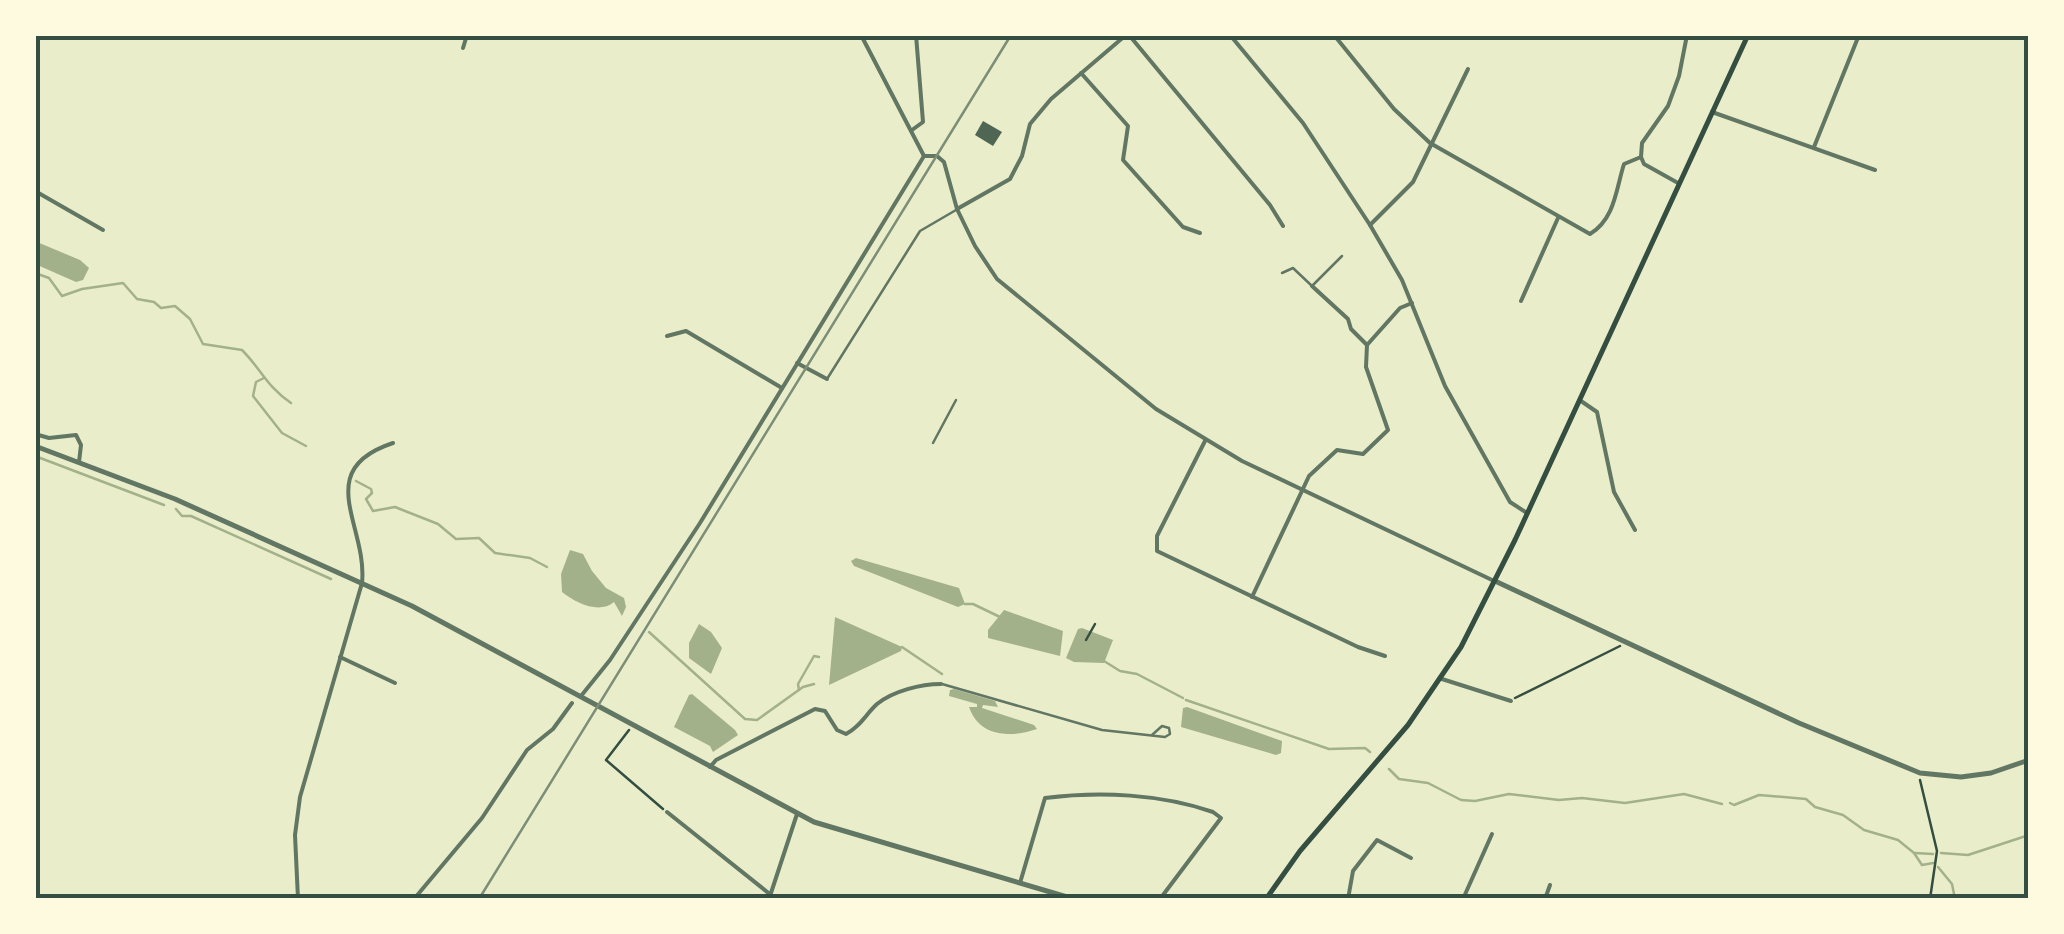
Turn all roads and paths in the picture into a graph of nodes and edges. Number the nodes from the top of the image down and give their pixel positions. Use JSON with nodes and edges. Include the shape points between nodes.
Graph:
{"nodes":[{"id":1,"x":467,"y":35,"type":"edge"},
{"id":2,"x":861,"y":35,"type":"edge"},
{"id":3,"x":916,"y":35,"type":"edge"},
{"id":4,"x":1127,"y":35,"type":"edge"},
{"id":5,"x":1230,"y":35,"type":"edge"},
{"id":6,"x":1334,"y":35,"type":"edge"},
{"id":7,"x":1687,"y":35,"type":"edge"},
{"id":8,"x":1748,"y":35,"type":"edge"},
{"id":9,"x":1859,"y":35,"type":"edge"},
{"id":10,"x":463,"y":48,"type":"dead end"},
{"id":11,"x":1468,"y":70,"type":"dead end"},
{"id":12,"x":1081,"y":73,"type":"junction"},
{"id":13,"x":1712,"y":112,"type":"junction"},
{"id":14,"x":911,"y":131,"type":"junction"},
{"id":15,"x":1430,"y":143,"type":"junction"},
{"id":16,"x":1814,"y":148,"type":"junction"},
{"id":17,"x":924,"y":156,"type":"junction"},
{"id":18,"x":1641,"y":157,"type":"junction"},
{"id":19,"x":1875,"y":170,"type":"dead end"},
{"id":20,"x":1679,"y":183,"type":"junction"},
{"id":21,"x":35,"y":191,"type":"edge"},
{"id":22,"x":957,"y":210,"type":"junction"},
{"id":23,"x":1559,"y":217,"type":"junction"},
{"id":24,"x":1370,"y":225,"type":"junction"},
{"id":25,"x":1283,"y":226,"type":"dead end"},
{"id":26,"x":103,"y":230,"type":"dead end"},
{"id":27,"x":1200,"y":232,"type":"dead end"},
{"id":28,"x":1342,"y":256,"type":"dead end"},
{"id":29,"x":1282,"y":273,"type":"dead end"},
{"id":30,"x":1312,"y":286,"type":"junction"},
{"id":31,"x":1521,"y":300,"type":"dead end"},
{"id":32,"x":1412,"y":303,"type":"junction"},
{"id":33,"x":667,"y":336,"type":"dead end"},
{"id":34,"x":1367,"y":346,"type":"junction"},
{"id":35,"x":797,"y":363,"type":"junction"},
{"id":36,"x":827,"y":379,"type":"joint"},
{"id":37,"x":782,"y":388,"type":"junction"},
{"id":38,"x":956,"y":400,"type":"dead end"},
{"id":39,"x":1578,"y":400,"type":"junction"},
{"id":40,"x":35,"y":434,"type":"edge"},
{"id":41,"x":1204,"y":441,"type":"junction"},
{"id":42,"x":394,"y":443,"type":"dead end"},
{"id":43,"x":933,"y":443,"type":"dead end"},
{"id":44,"x":35,"y":446,"type":"edge"},
{"id":45,"x":79,"y":462,"type":"junction"},
{"id":46,"x":1302,"y":489,"type":"junction"},
{"id":47,"x":1527,"y":514,"type":"junction"},
{"id":48,"x":1635,"y":530,"type":"dead end"},
{"id":49,"x":1495,"y":581,"type":"junction"},
{"id":50,"x":362,"y":584,"type":"junction"},
{"id":51,"x":1252,"y":597,"type":"junction"},
{"id":52,"x":1095,"y":624,"type":"dead end"},
{"id":53,"x":1086,"y":640,"type":"dead end"},
{"id":54,"x":1626,"y":643,"type":"junction"},
{"id":55,"x":1385,"y":656,"type":"dead end"},
{"id":56,"x":340,"y":657,"type":"junction"},
{"id":57,"x":1442,"y":679,"type":"junction"},
{"id":58,"x":395,"y":682,"type":"dead end"},
{"id":59,"x":941,"y":684,"type":"joint"},
{"id":60,"x":581,"y":696,"type":"junction"},
{"id":61,"x":1511,"y":701,"type":"joint"},
{"id":62,"x":572,"y":703,"type":"dead end"},
{"id":63,"x":632,"y":725,"type":"junction"},
{"id":64,"x":1152,"y":736,"type":"dead end"},
{"id":65,"x":2029,"y":760,"type":"edge"},
{"id":66,"x":710,"y":767,"type":"junction"},
{"id":67,"x":1920,"y":773,"type":"junction"},
{"id":68,"x":667,"y":812,"type":"joint"},
{"id":69,"x":797,"y":814,"type":"junction"},
{"id":70,"x":1492,"y":834,"type":"dead end"},
{"id":71,"x":1411,"y":858,"type":"dead end"},
{"id":72,"x":1020,"y":884,"type":"junction"},
{"id":73,"x":1550,"y":885,"type":"dead end"},
{"id":74,"x":770,"y":897,"type":"edge"},
{"id":75,"x":298,"y":899,"type":"edge"},
{"id":76,"x":414,"y":899,"type":"edge"},
{"id":77,"x":1074,"y":899,"type":"edge"},
{"id":78,"x":1160,"y":899,"type":"edge"},
{"id":79,"x":1266,"y":899,"type":"edge"},
{"id":80,"x":1348,"y":899,"type":"edge"},
{"id":81,"x":1463,"y":899,"type":"edge"},
{"id":82,"x":1545,"y":899,"type":"edge"},
{"id":83,"x":1930,"y":899,"type":"edge"}],
"edges":[{"from":1,"to":10,"type":"street"},
{"from":2,"to":14,"type":"street"},
{"from":3,"to":14,"type":"street","via":[[922,122]]},
{"from":4,"to":12,"type":"street"},
{"from":4,"to":25,"type":"street"},
{"from":5,"to":24,"type":"street","via":[[1303,124]]},
{"from":6,"to":15,"type":"street"},
{"from":7,"to":18,"type":"street","via":[[1668,106],[1642,142]]},
{"from":8,"to":13,"type":"main road"},
{"from":9,"to":16,"type":"street"},
{"from":11,"to":15,"type":"street"},
{"from":12,"to":22,"type":"street","via":[[1030,124],[1010,179]]},
{"from":12,"to":27,"type":"street","via":[[1128,126],[1123,160],[1183,227]]},
{"from":13,"to":16,"type":"street"},
{"from":13,"to":20,"type":"main road"},
{"from":14,"to":17,"type":"street"},
{"from":15,"to":23,"type":"street"},
{"from":15,"to":24,"type":"street","via":[[1414,182]]},
{"from":16,"to":19,"type":"street"},
{"from":17,"to":22,"type":"street","via":[[944,162]]},
{"from":17,"to":35,"type":"street"},
{"from":18,"to":20,"type":"street"},
{"from":18,"to":23,"type":"street","via":[[1624,164],[1612,206],[1596,231]]},
{"from":20,"to":39,"type":"main road"},
{"from":21,"to":26,"type":"street"},
{"from":22,"to":36,"type":"lane","via":[[920,231]]},
{"from":22,"to":41,"type":"street","via":[[1006,287]]},
{"from":23,"to":31,"type":"street"},
{"from":24,"to":32,"type":"street"},
{"from":28,"to":30,"type":"lane"},
{"from":29,"to":30,"type":"lane","via":[[1293,268]]},
{"from":30,"to":34,"type":"street"},
{"from":32,"to":34,"type":"street"},
{"from":32,"to":47,"type":"street","via":[[1459,412],[1510,502]]},
{"from":33,"to":37,"type":"street","via":[[686,330]]},
{"from":34,"to":46,"type":"street","via":[[1366,367],[1388,430],[1363,454],[1336,450]]},
{"from":35,"to":36,"type":"street"},
{"from":35,"to":37,"type":"street"},
{"from":37,"to":60,"type":"street","via":[[638,619]]},
{"from":38,"to":43,"type":"lane"},
{"from":39,"to":47,"type":"main road"},
{"from":39,"to":48,"type":"street","via":[[1597,412],[1614,492]]},
{"from":40,"to":45,"type":"street","via":[[76,436]]},
{"from":41,"to":46,"type":"street"},
{"from":41,"to":51,"type":"street","via":[[1155,547]]},
{"from":42,"to":50,"type":"street","via":[[359,460],[350,473]]},
{"from":44,"to":45,"type":"street"},
{"from":45,"to":50,"type":"street"},
{"from":46,"to":49,"type":"street"},
{"from":46,"to":51,"type":"street"},
{"from":47,"to":49,"type":"main road"},
{"from":49,"to":54,"type":"street"},
{"from":49,"to":57,"type":"main road"},
{"from":50,"to":56,"type":"street"},
{"from":50,"to":60,"type":"street"},
{"from":51,"to":55,"type":"street"},
{"from":52,"to":53,"type":"path"},
{"from":54,"to":61,"type":"path"},
{"from":54,"to":67,"type":"street"},
{"from":56,"to":58,"type":"street"},
{"from":56,"to":75,"type":"street","via":[[300,797]]},
{"from":57,"to":61,"type":"street"},
{"from":57,"to":79,"type":"main road"},
{"from":59,"to":64,"type":"lane","via":[[1102,730]]},
{"from":59,"to":66,"type":"street","via":[[887,698],[846,734],[825,711],[815,710]]},
{"from":60,"to":63,"type":"street"},
{"from":62,"to":76,"type":"street","via":[[527,750],[482,818]]},
{"from":63,"to":66,"type":"street"},
{"from":63,"to":68,"type":"path","via":[[606,760]]},
{"from":65,"to":67,"type":"street","via":[[1961,777]]},
{"from":66,"to":69,"type":"street"},
{"from":67,"to":83,"type":"path","via":[[1937,852]]},
{"from":68,"to":74,"type":"street"},
{"from":69,"to":72,"type":"street"},
{"from":69,"to":74,"type":"street"},
{"from":70,"to":81,"type":"street"},
{"from":71,"to":80,"type":"street","via":[[1376,840],[1354,872]]},
{"from":72,"to":77,"type":"street"},
{"from":72,"to":78,"type":"street","via":[[1045,798],[1134,797],[1213,812],[1221,818]]},
{"from":73,"to":82,"type":"street"}]}
